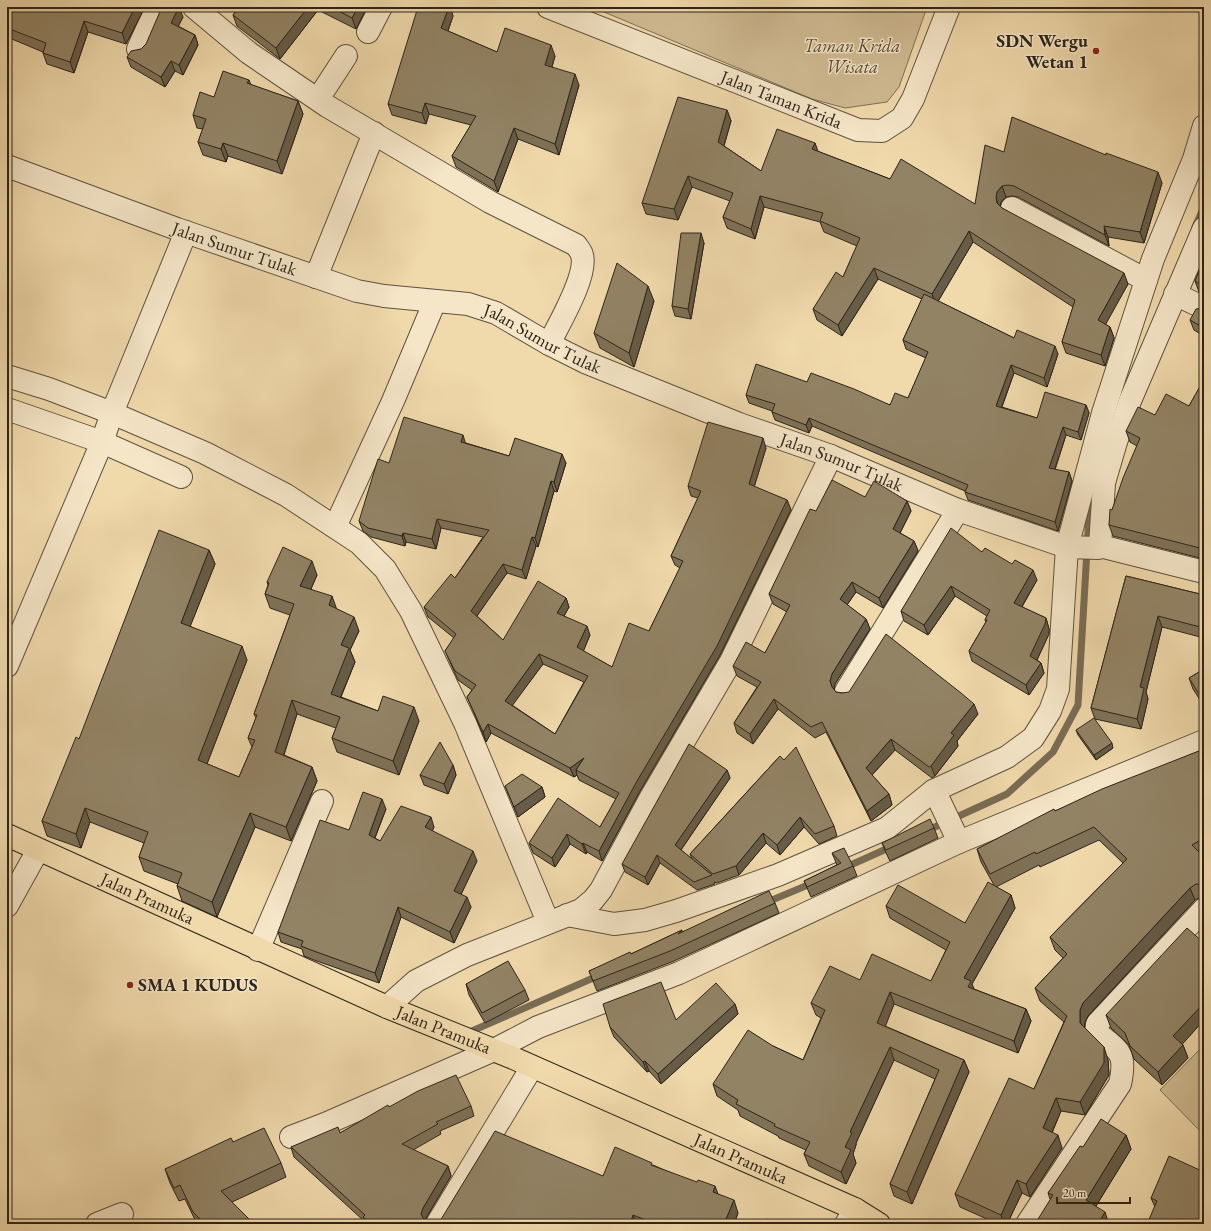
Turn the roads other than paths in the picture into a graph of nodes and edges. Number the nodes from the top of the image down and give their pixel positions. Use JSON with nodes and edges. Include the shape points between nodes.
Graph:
{"nodes":[{"id":1,"x":157,"y":7,"type":"edge"},
{"id":2,"x":194,"y":7,"type":"edge"},
{"id":3,"x":381,"y":7,"type":"edge"},
{"id":4,"x":548,"y":7,"type":"edge"},
{"id":5,"x":949,"y":7,"type":"edge"},
{"id":6,"x":368,"y":32,"type":"dead end"},
{"id":7,"x":138,"y":49,"type":"edge"},
{"id":8,"x":346,"y":56,"type":"dead end"},
{"id":9,"x":318,"y":99,"type":"junction"},
{"id":10,"x":1204,"y":126,"type":"edge"},
{"id":11,"x":374,"y":133,"type":"junction"},
{"id":12,"x":7,"y":166,"type":"edge"},
{"id":13,"x":1012,"y":208,"type":"dead end"},
{"id":14,"x":1204,"y":228,"type":"edge"},
{"id":15,"x":186,"y":232,"type":"junction"},
{"id":16,"x":316,"y":277,"type":"junction"},
{"id":17,"x":1146,"y":280,"type":"junction"},
{"id":18,"x":1175,"y":294,"type":"junction"},
{"id":19,"x":435,"y":300,"type":"junction"},
{"id":20,"x":1204,"y":308,"type":"edge"},
{"id":21,"x":549,"y":344,"type":"junction"},
{"id":22,"x":7,"y":376,"type":"edge"},
{"id":23,"x":7,"y":409,"type":"edge"},
{"id":24,"x":107,"y":428,"type":"junction"},
{"id":25,"x":831,"y":456,"type":"junction"},
{"id":26,"x":181,"y":477,"type":"dead end"},
{"id":27,"x":958,"y":510,"type":"junction"},
{"id":28,"x":335,"y":527,"type":"junction"},
{"id":29,"x":1084,"y":548,"type":"junction"},
{"id":30,"x":1204,"y":572,"type":"edge"},
{"id":31,"x":7,"y":666,"type":"edge"},
{"id":32,"x":846,"y":691,"type":"edge"},
{"id":33,"x":1204,"y":741,"type":"edge"},
{"id":34,"x":935,"y":794,"type":"junction"},
{"id":35,"x":322,"y":802,"type":"dead end"},
{"id":36,"x":7,"y":835,"type":"edge"},
{"id":37,"x":957,"y":837,"type":"junction"},
{"id":38,"x":38,"y":850,"type":"junction"},
{"id":39,"x":7,"y":906,"type":"edge"},
{"id":40,"x":1204,"y":909,"type":"edge"},
{"id":41,"x":552,"y":921,"type":"junction"},
{"id":42,"x":258,"y":950,"type":"junction"},
{"id":43,"x":387,"y":1007,"type":"junction"},
{"id":44,"x":494,"y":1050,"type":"junction"},
{"id":45,"x":532,"y":1067,"type":"junction"},
{"id":46,"x":291,"y":1137,"type":"dead end"},
{"id":47,"x":122,"y":1214,"type":"dead end"},
{"id":48,"x":851,"y":1217,"type":"edge"},
{"id":49,"x":97,"y":1224,"type":"edge"},
{"id":50,"x":437,"y":1224,"type":"edge"},
{"id":51,"x":879,"y":1224,"type":"edge"},
{"id":52,"x":1027,"y":1224,"type":"edge"}],
"edges":[{"from":1,"to":7,"type":"street"},
{"from":2,"to":9,"type":"street","via":[[249,53]]},
{"from":3,"to":6,"type":"street"},
{"from":4,"to":5,"type":"street","name":"Jalan Taman Krida","via":[[858,130],[882,131],[902,118],[913,99]]},
{"from":8,"to":9,"type":"street"},
{"from":9,"to":11,"type":"street"},
{"from":10,"to":17,"type":"street","via":[[1194,159]]},
{"from":11,"to":16,"type":"street"},
{"from":11,"to":21,"type":"street","via":[[490,202],[576,245],[582,256],[576,290]]},
{"from":12,"to":15,"type":"street","name":"Jalan Sumur Tulak"},
{"from":13,"to":17,"type":"street"},
{"from":14,"to":18,"type":"street"},
{"from":15,"to":16,"type":"street","name":"Jalan Sumur Tulak"},
{"from":15,"to":24,"type":"street"},
{"from":16,"to":19,"type":"street","name":"Jalan Sumur Tulak","via":[[356,291]]},
{"from":17,"to":29,"type":"street","via":[[1103,413]]},
{"from":18,"to":20,"type":"street"},
{"from":18,"to":29,"type":"street","via":[[1130,401]]},
{"from":19,"to":21,"type":"street","name":"Jalan Sumur Tulak","via":[[468,304],[496,313]]},
{"from":19,"to":28,"type":"street","via":[[393,401]]},
{"from":21,"to":25,"type":"street","name":"Jalan Sumur Tulak","via":[[585,362],[739,424]]},
{"from":22,"to":24,"type":"street","via":[[49,389]]},
{"from":23,"to":24,"type":"street"},
{"from":24,"to":26,"type":"street"},
{"from":24,"to":28,"type":"street","via":[[206,453],[286,495]]},
{"from":24,"to":31,"type":"street"},
{"from":25,"to":27,"type":"street","name":"Jalan Sumur Tulak"},
{"from":25,"to":41,"type":"street","via":[[732,661],[651,797],[602,890],[581,910]]},
{"from":27,"to":29,"type":"street","name":"Jalan Sumur Tulak"},
{"from":27,"to":32,"type":"street"},
{"from":28,"to":41,"type":"street","via":[[359,543],[385,569],[411,611],[465,723]]},
{"from":29,"to":30,"type":"street","name":"Jalan Sumur Tulak"},
{"from":29,"to":34,"type":"street","via":[[1058,689],[1050,711],[1033,738],[1006,757]]},
{"from":33,"to":37,"type":"street"},
{"from":34,"to":37,"type":"street"},
{"from":34,"to":41,"type":"street","via":[[887,828],[778,875],[676,911],[645,920],[614,924]]},
{"from":35,"to":42,"type":"street"},
{"from":36,"to":38,"type":"main road","name":"Jalan Pramuka"},
{"from":37,"to":44,"type":"street","via":[[679,973],[538,1027]]},
{"from":38,"to":39,"type":"street"},
{"from":38,"to":42,"type":"main road","name":"Jalan Pramuka"},
{"from":40,"to":52,"type":"street","via":[[1097,1024],[1096,1032],[1117,1050],[1123,1059],[1120,1084]]},
{"from":41,"to":43,"type":"street","via":[[467,955],[416,981]]},
{"from":42,"to":43,"type":"main road","name":"Jalan Pramuka"},
{"from":43,"to":44,"type":"main road","name":"Jalan Pramuka"},
{"from":44,"to":45,"type":"main road","name":"Jalan Pramuka"},
{"from":44,"to":46,"type":"street"},
{"from":45,"to":48,"type":"main road","name":"Jalan Pramuka"},
{"from":45,"to":50,"type":"street"},
{"from":47,"to":49,"type":"street"},
{"from":48,"to":51,"type":"main road","name":"Jalan Pramuka"}]}
